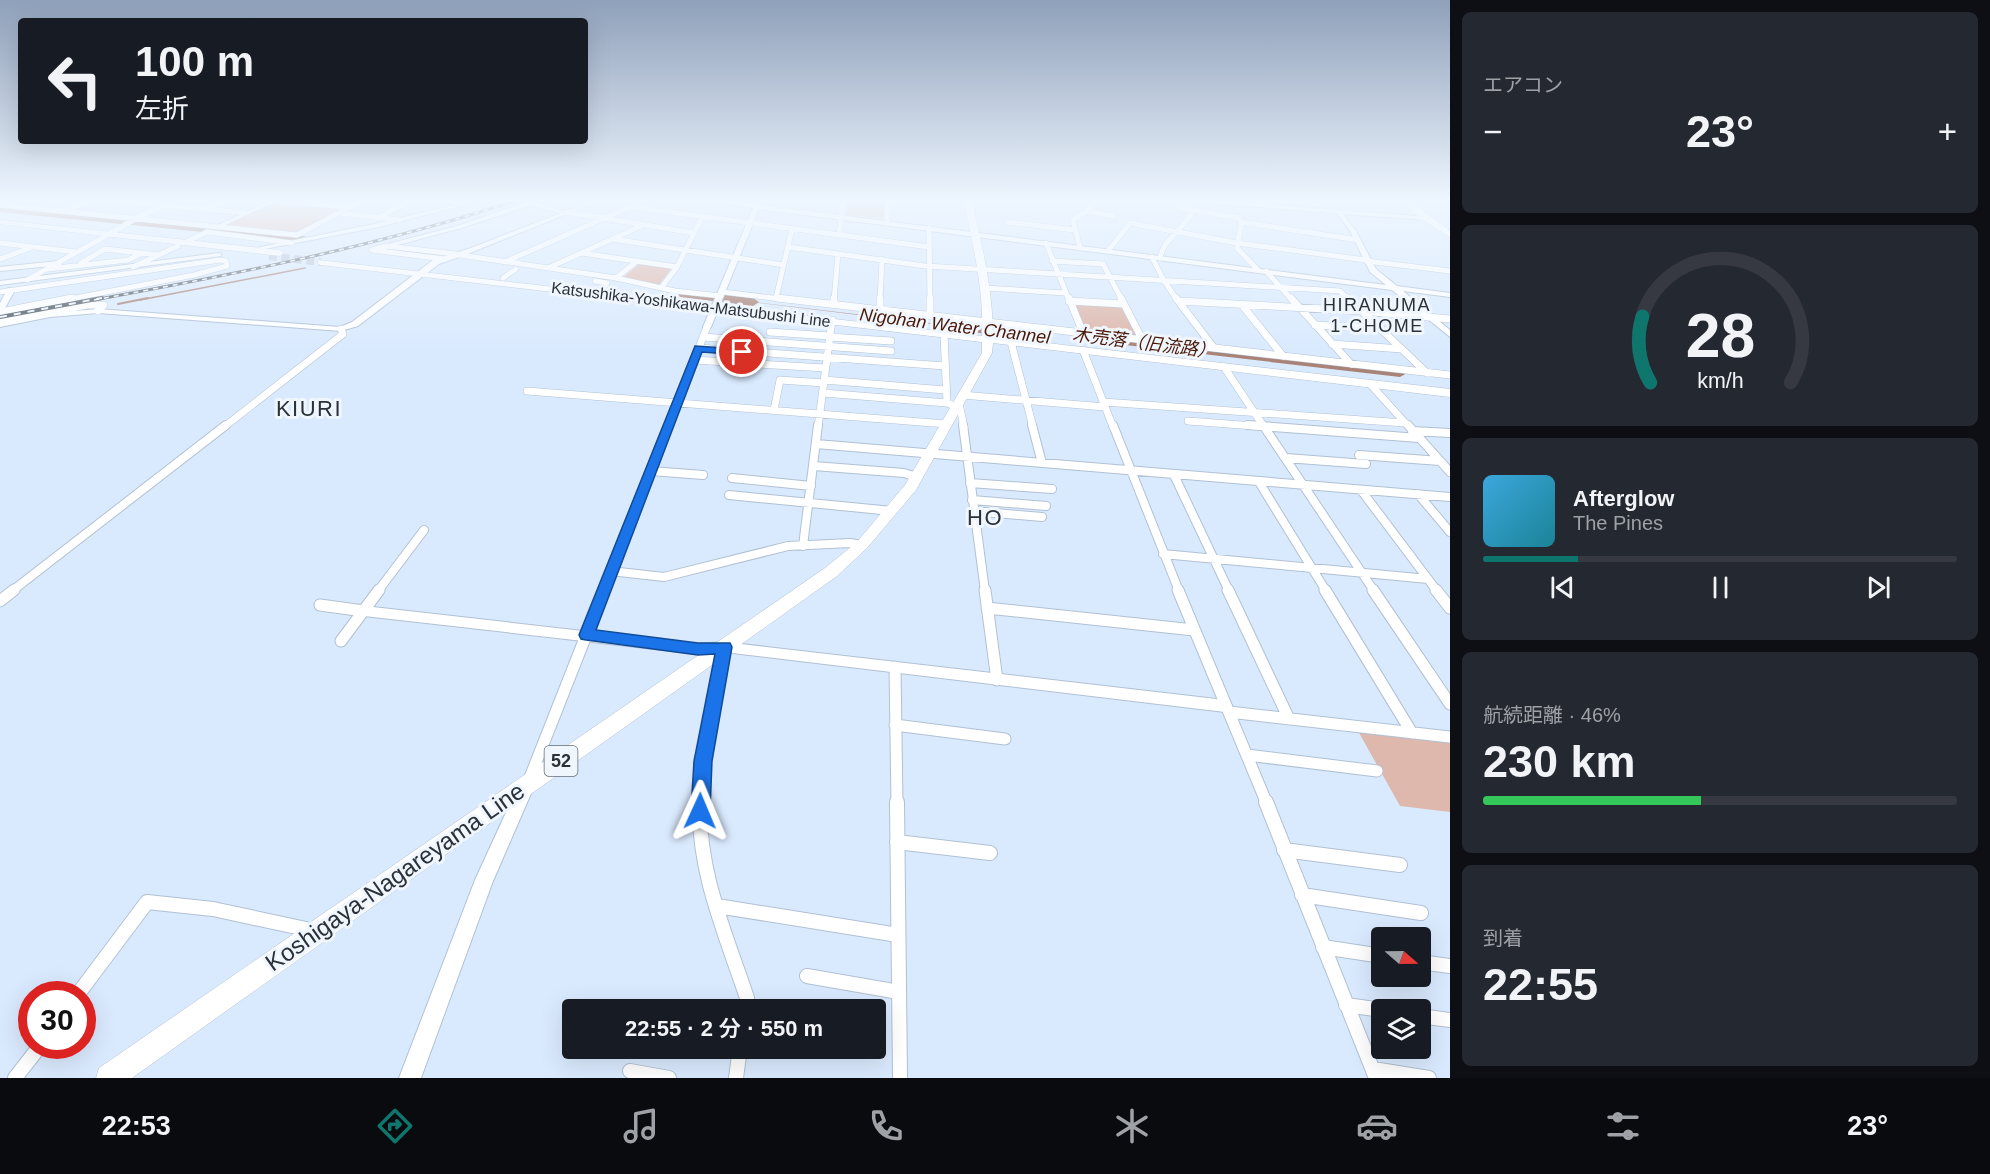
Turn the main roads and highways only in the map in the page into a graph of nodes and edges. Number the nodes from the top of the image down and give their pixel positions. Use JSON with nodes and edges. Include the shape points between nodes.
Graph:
{"nodes":[{"id":1,"x":235,"y":251,"type":"edge"},
{"id":2,"x":261,"y":251,"type":"edge"},
{"id":3,"x":978,"y":251,"type":"edge"},
{"id":4,"x":280,"y":253,"type":"tunnel mouth"},
{"id":5,"x":269,"y":256,"type":"tunnel mouth"},
{"id":6,"x":332,"y":259,"type":"tunnel mouth"},
{"id":7,"x":321,"y":262,"type":"tunnel mouth"},
{"id":8,"x":426,"y":269,"type":"junction"},
{"id":9,"x":719,"y":299,"type":"junction"},
{"id":10,"x":989,"y":330,"type":"junction"},
{"id":11,"x":1449,"y":392,"type":"edge"},
{"id":12,"x":109,"y":1078,"type":"edge"}],
"edges":[{"from":1,"to":5,"type":"main road"},
{"from":2,"to":4,"type":"main road"},
{"from":3,"to":10,"type":"main road","name":"Koshigaya-Nagareyama Line","number":"52"},
{"from":6,"to":8,"type":"main road","name":"Katsushika-Yoshikawa-Matsubushi Line"},
{"from":7,"to":8,"type":"main road","name":"Katsushika-Yoshikawa-Matsubushi Line"},
{"from":8,"to":9,"type":"main road","name":"Katsushika-Yoshikawa-Matsubushi Line"},
{"from":8,"to":9,"type":"main road","name":"Katsushika-Yoshikawa-Matsubushi Line"},
{"from":9,"to":10,"type":"main road","name":"Katsushika-Yoshikawa-Matsubushi Line"},
{"from":9,"to":10,"type":"main road","name":"Katsushika-Yoshikawa-Matsubushi Line","via":[[832,320],[944,334]]},
{"from":10,"to":11,"type":"main road"},
{"from":10,"to":11,"type":"main road","via":[[1011,342]]},
{"from":10,"to":12,"type":"main road","name":"Koshigaya-Nagareyama Line","number":"52","via":[[987,353],[952,398],[946,424],[917,477],[862,545],[831,572]]}]}
